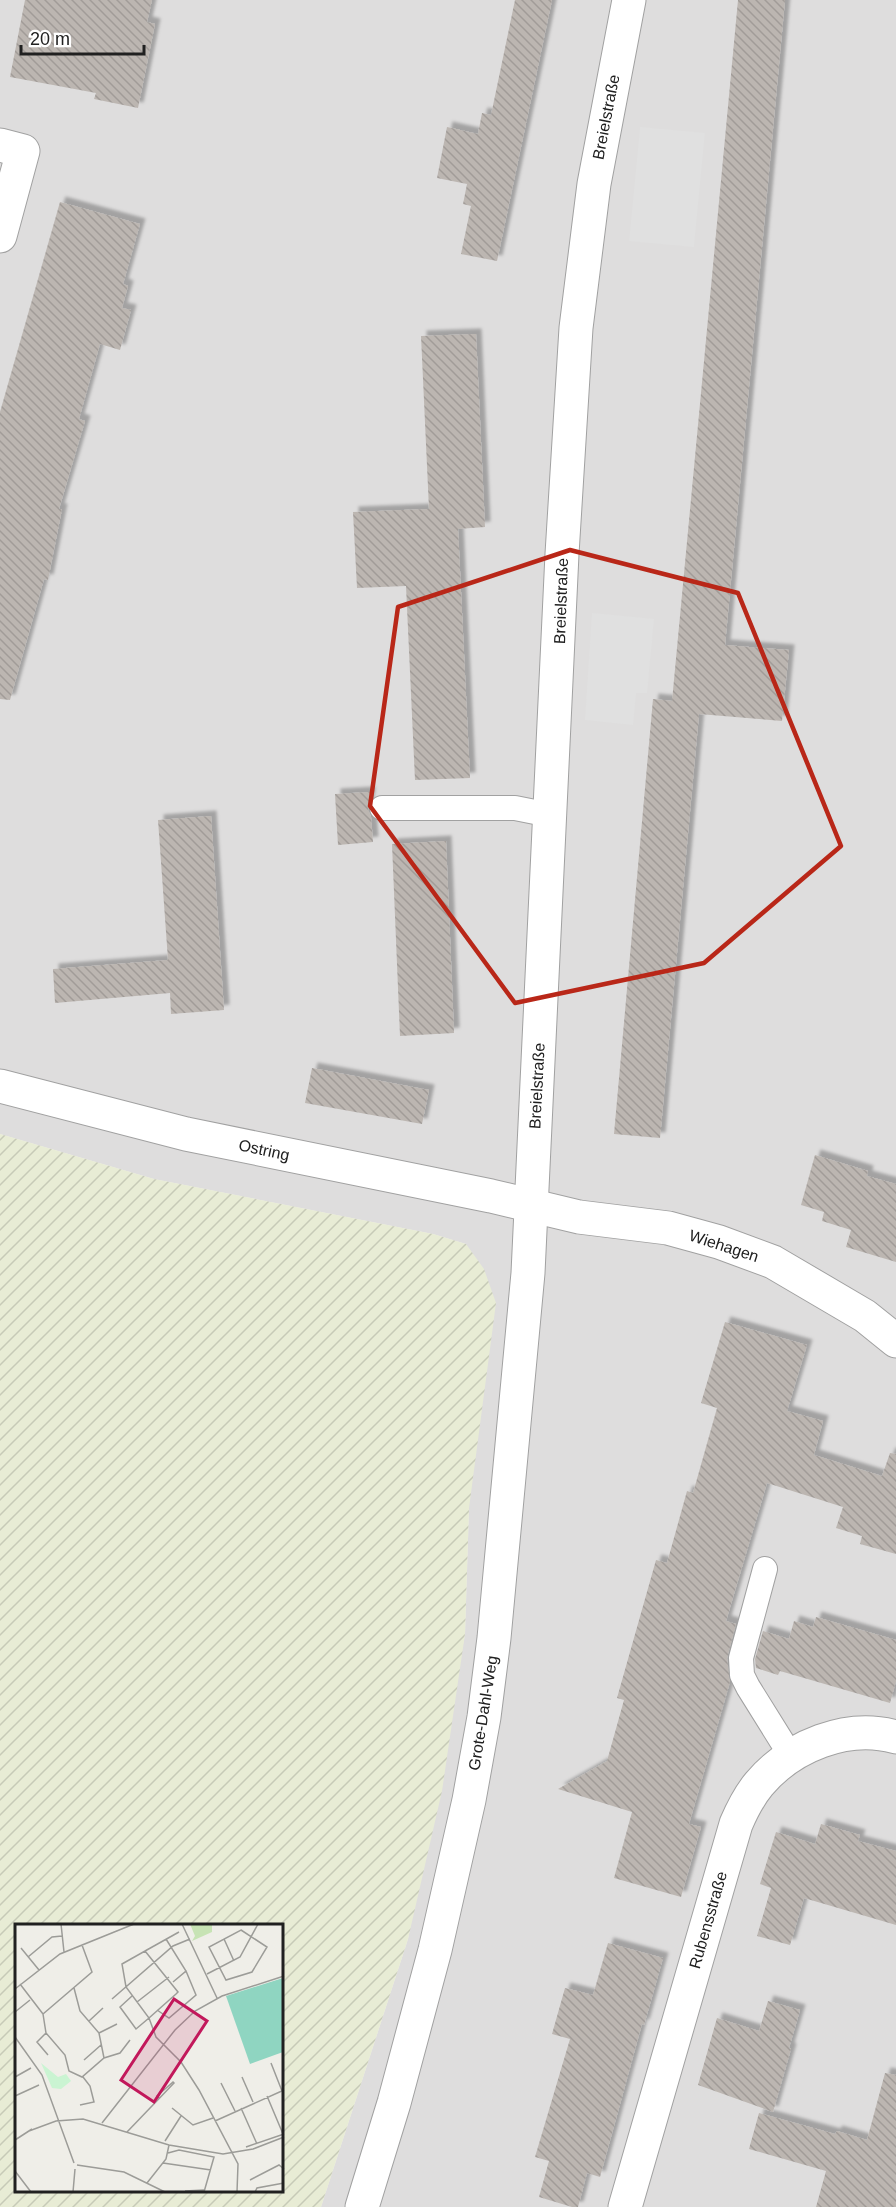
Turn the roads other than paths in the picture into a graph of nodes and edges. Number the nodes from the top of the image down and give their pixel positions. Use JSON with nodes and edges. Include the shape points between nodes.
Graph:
{"nodes":[{"id":1,"x":629,"y":0,"type":"edge"},
{"id":2,"x":0,"y":145,"type":"edge"},
{"id":3,"x":0,"y":236,"type":"edge"},
{"id":4,"x":382,"y":808,"type":"dead end"},
{"id":5,"x":550,"y":816,"type":"junction"},
{"id":6,"x":0,"y":1086,"type":"edge"},
{"id":7,"x":531,"y":1205,"type":"junction"},
{"id":8,"x":896,"y":1341,"type":"edge"},
{"id":9,"x":765,"y":1569,"type":"dead end"},
{"id":10,"x":896,"y":1737,"type":"edge"},
{"id":11,"x":791,"y":1756,"type":"junction"},
{"id":12,"x":362,"y":2207,"type":"edge"},
{"id":13,"x":626,"y":2207,"type":"edge"}],
"edges":[{"from":1,"to":5,"type":"street","name":"Breielstraße","via":[[594,184],[576,328]]},
{"from":2,"to":3,"type":"street","via":[[23,151]]},
{"from":4,"to":5,"type":"lane","via":[[515,808]]},
{"from":5,"to":7,"type":"street","name":"Breielstraße"},
{"from":6,"to":7,"type":"street","name":"Ostring","via":[[186,1134]]},
{"from":7,"to":8,"type":"street","name":"Wiehagen","via":[[579,1217],[668,1228],[719,1242],[773,1263],[865,1316]]},
{"from":7,"to":12,"type":"street","name":"Grote-Dahl-Weg","via":[[527,1285],[483,1717],[469,1800],[435,1950]]},
{"from":9,"to":11,"type":"lane","via":[[741,1658],[742,1675]]},
{"from":10,"to":11,"type":"street","name":"Rubensstraße","via":[[864,1733],[838,1736]]},
{"from":11,"to":13,"type":"street","name":"Rubensstraße","via":[[758,1785],[736,1824]]}]}
